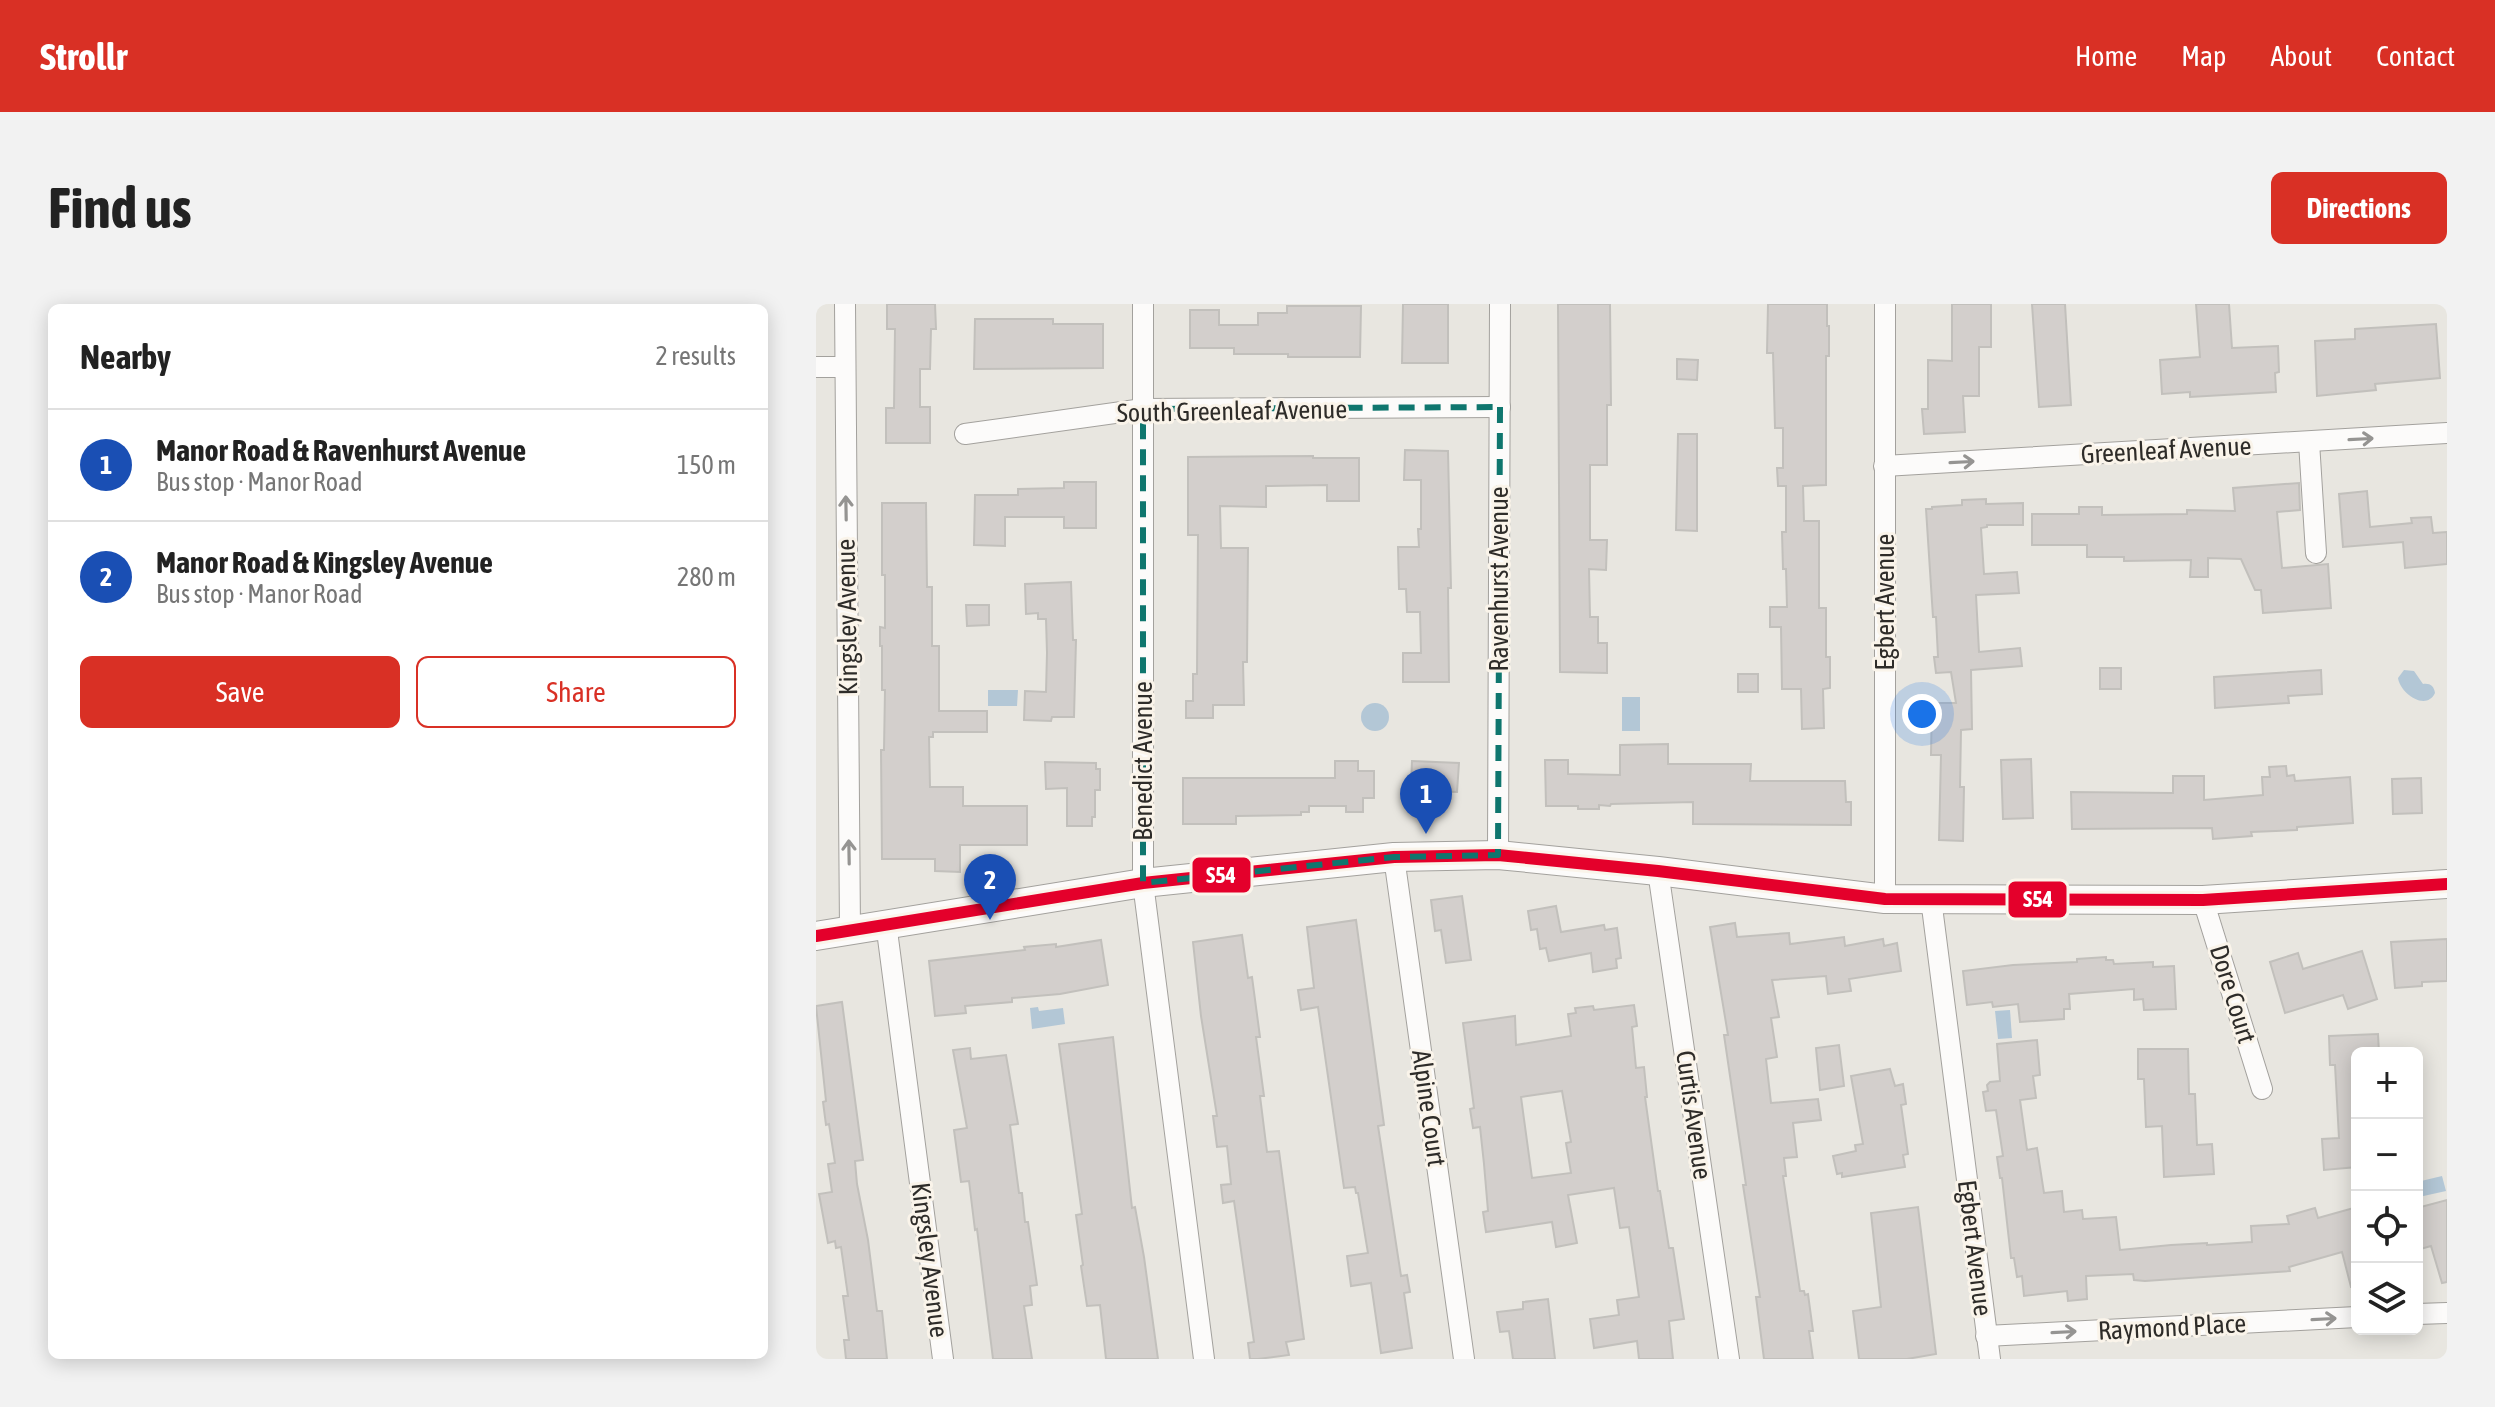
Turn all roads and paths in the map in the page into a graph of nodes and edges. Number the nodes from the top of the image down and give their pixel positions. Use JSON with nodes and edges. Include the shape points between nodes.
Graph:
{"nodes":[{"id":1,"x":845,"y":304,"type":"edge"},
{"id":2,"x":1143,"y":304,"type":"edge"},
{"id":3,"x":1500,"y":304,"type":"edge"},
{"id":4,"x":1885,"y":304,"type":"edge"},
{"id":5,"x":816,"y":367,"type":"edge"},
{"id":6,"x":844,"y":367,"type":"junction"},
{"id":7,"x":1500,"y":407,"type":"junction"},
{"id":8,"x":1143,"y":409,"type":"junction"},
{"id":9,"x":2447,"y":433,"type":"edge"},
{"id":10,"x":965,"y":434,"type":"dead end"},
{"id":11,"x":2309,"y":442,"type":"junction"},
{"id":12,"x":1884,"y":466,"type":"junction"},
{"id":13,"x":2316,"y":553,"type":"dead end"},
{"id":14,"x":1498,"y":855,"type":"junction"},
{"id":15,"x":1394,"y":857,"type":"junction"},
{"id":16,"x":1658,"y":871,"type":"junction"},
{"id":17,"x":1143,"y":883,"type":"junction"},
{"id":18,"x":2447,"y":884,"type":"edge"},
{"id":19,"x":1885,"y":899,"type":"junction"},
{"id":20,"x":1931,"y":899,"type":"junction"},
{"id":21,"x":2203,"y":900,"type":"junction"},
{"id":22,"x":886,"y":923,"type":"junction"},
{"id":23,"x":850,"y":930,"type":"junction"},
{"id":24,"x":816,"y":936,"type":"edge"},
{"id":25,"x":2262,"y":1089,"type":"dead end"},
{"id":26,"x":2447,"y":1313,"type":"edge"},
{"id":27,"x":2423,"y":1314,"type":"edge"},
{"id":28,"x":2351,"y":1317,"type":"edge"},
{"id":29,"x":1986,"y":1336,"type":"junction"},
{"id":30,"x":943,"y":1359,"type":"edge"},
{"id":31,"x":1204,"y":1359,"type":"edge"},
{"id":32,"x":1464,"y":1359,"type":"edge"},
{"id":33,"x":1729,"y":1359,"type":"edge"},
{"id":34,"x":1990,"y":1359,"type":"edge"}],
"edges":[{"from":1,"to":6,"type":"street","name":"Kingsley Avenue"},
{"from":2,"to":8,"type":"street","name":"Benedict Avenue"},
{"from":3,"to":7,"type":"street","name":"Ravenhurst Avenue"},
{"from":4,"to":12,"type":"street","name":"Egbert Avenue"},
{"from":5,"to":6,"type":"street"},
{"from":23,"to":6,"type":"street","name":"Kingsley Avenue","one_way":true},
{"from":7,"to":8,"type":"street","name":"South Greenleaf Avenue"},
{"from":7,"to":14,"type":"street","name":"Ravenhurst Avenue"},
{"from":8,"to":10,"type":"street","name":"South Greenleaf Avenue"},
{"from":8,"to":17,"type":"street","name":"Benedict Avenue"},
{"from":11,"to":9,"type":"street","name":"Greenleaf Avenue","one_way":true},
{"from":12,"to":11,"type":"street","name":"Greenleaf Avenue","one_way":true},
{"from":11,"to":13,"type":"street"},
{"from":12,"to":19,"type":"street","name":"Egbert Avenue"},
{"from":14,"to":15,"type":"street"},
{"from":14,"to":16,"type":"street"},
{"from":15,"to":17,"type":"street"},
{"from":15,"to":32,"type":"street","name":"Alpine Court"},
{"from":16,"to":19,"type":"street"},
{"from":16,"to":33,"type":"street","name":"Curtis Avenue"},
{"from":17,"to":22,"type":"street"},
{"from":17,"to":31,"type":"street","name":"Benedict Avenue"},
{"from":18,"to":21,"type":"street"},
{"from":19,"to":20,"type":"street"},
{"from":20,"to":21,"type":"street"},
{"from":20,"to":29,"type":"street","name":"Egbert Avenue"},
{"from":21,"to":25,"type":"street","name":"Dore Court"},
{"from":22,"to":23,"type":"street"},
{"from":22,"to":30,"type":"street","name":"Kingsley Avenue"},
{"from":23,"to":24,"type":"street"},
{"from":26,"to":27,"type":"street"},
{"from":29,"to":28,"type":"street","name":"Raymond Place","one_way":true},
{"from":29,"to":34,"type":"street","name":"Egbert Avenue"}]}
